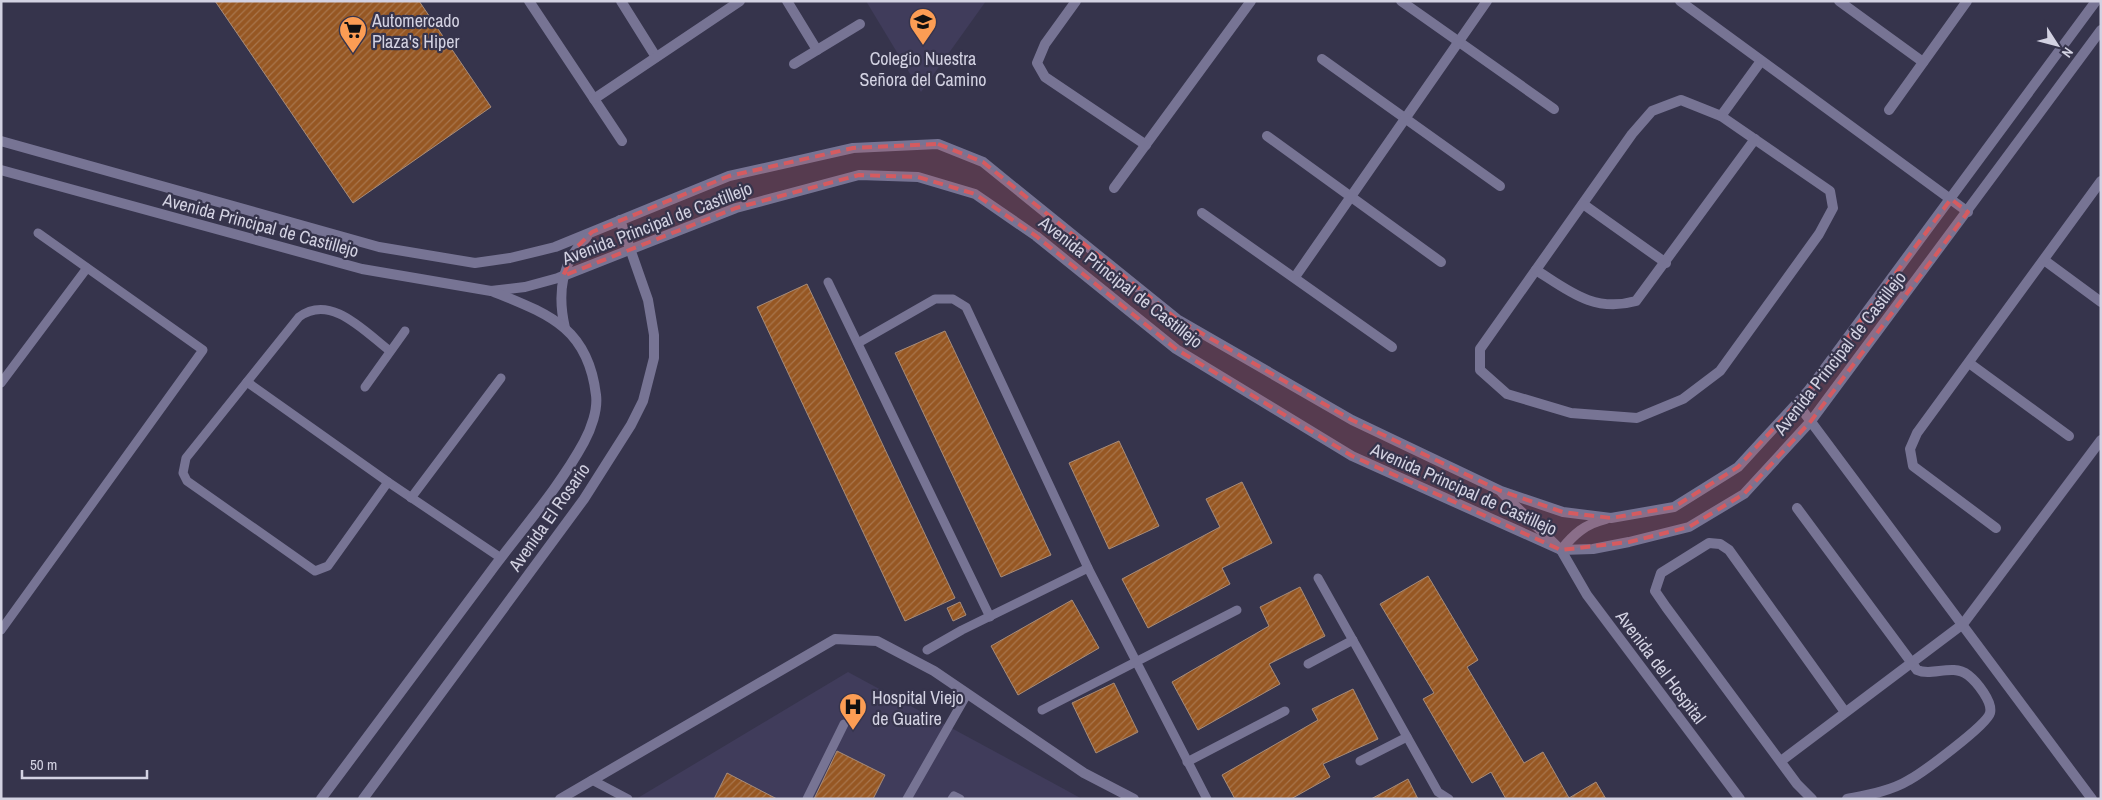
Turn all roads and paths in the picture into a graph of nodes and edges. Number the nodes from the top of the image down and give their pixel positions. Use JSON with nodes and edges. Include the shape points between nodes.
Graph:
{"nodes":[{"id":1,"x":529,"y":1,"type":"edge"},
{"id":2,"x":621,"y":1,"type":"edge"},
{"id":3,"x":740,"y":1,"type":"edge"},
{"id":4,"x":787,"y":1,"type":"edge"},
{"id":5,"x":1076,"y":1,"type":"edge"},
{"id":6,"x":1251,"y":1,"type":"edge"},
{"id":7,"x":1401,"y":1,"type":"edge"},
{"id":8,"x":1487,"y":1,"type":"edge"},
{"id":9,"x":1680,"y":1,"type":"edge"},
{"id":10,"x":1839,"y":1,"type":"edge"},
{"id":11,"x":1967,"y":1,"type":"edge"},
{"id":12,"x":2096,"y":1,"type":"edge"},
{"id":13,"x":860,"y":24,"type":"dead end"},
{"id":14,"x":2101,"y":30,"type":"edge"},
{"id":15,"x":1459,"y":42,"type":"junction"},
{"id":16,"x":817,"y":50,"type":"junction"},
{"id":17,"x":656,"y":57,"type":"junction"},
{"id":18,"x":1322,"y":59,"type":"dead end"},
{"id":19,"x":1761,"y":60,"type":"junction"},
{"id":20,"x":1923,"y":62,"type":"junction"},
{"id":21,"x":794,"y":64,"type":"dead end"},
{"id":22,"x":594,"y":99,"type":"junction"},
{"id":23,"x":1554,"y":109,"type":"dead end"},
{"id":24,"x":1889,"y":110,"type":"dead end"},
{"id":25,"x":1721,"y":116,"type":"junction"},
{"id":26,"x":1404,"y":120,"type":"junction"},
{"id":27,"x":1267,"y":136,"type":"dead end"},
{"id":28,"x":1755,"y":139,"type":"junction"},
{"id":29,"x":1,"y":141,"type":"edge"},
{"id":30,"x":622,"y":141,"type":"dead end"},
{"id":31,"x":1146,"y":145,"type":"junction"},
{"id":32,"x":1,"y":170,"type":"edge"},
{"id":33,"x":2101,"y":181,"type":"edge"},
{"id":34,"x":1500,"y":186,"type":"dead end"},
{"id":35,"x":1114,"y":188,"type":"dead end"},
{"id":36,"x":1351,"y":196,"type":"junction"},
{"id":37,"x":1951,"y":198,"type":"junction"},
{"id":38,"x":1583,"y":204,"type":"junction"},
{"id":39,"x":1968,"y":212,"type":"junction"},
{"id":40,"x":1202,"y":214,"type":"dead end"},
{"id":41,"x":620,"y":220,"type":"junction"},
{"id":42,"x":592,"y":232,"type":"junction"},
{"id":43,"x":38,"y":233,"type":"dead end"},
{"id":44,"x":632,"y":250,"type":"junction"},
{"id":45,"x":2044,"y":260,"type":"junction"},
{"id":46,"x":1441,"y":262,"type":"dead end"},
{"id":47,"x":1666,"y":263,"type":"junction"},
{"id":48,"x":87,"y":268,"type":"junction"},
{"id":49,"x":1536,"y":270,"type":"junction"},
{"id":50,"x":563,"y":276,"type":"junction"},
{"id":51,"x":1295,"y":277,"type":"junction"},
{"id":52,"x":828,"y":282,"type":"dead end"},
{"id":53,"x":491,"y":290,"type":"junction"},
{"id":54,"x":2101,"y":302,"type":"edge"},
{"id":55,"x":565,"y":328,"type":"junction"},
{"id":56,"x":406,"y":330,"type":"dead end"},
{"id":57,"x":858,"y":343,"type":"junction"},
{"id":58,"x":1392,"y":347,"type":"dead end"},
{"id":59,"x":390,"y":351,"type":"junction"},
{"id":60,"x":1969,"y":363,"type":"junction"},
{"id":61,"x":501,"y":378,"type":"dead end"},
{"id":62,"x":247,"y":382,"type":"junction"},
{"id":63,"x":1,"y":383,"type":"edge"},
{"id":64,"x":365,"y":387,"type":"dead end"},
{"id":65,"x":1797,"y":403,"type":"junction"},
{"id":66,"x":1811,"y":421,"type":"junction"},
{"id":67,"x":2069,"y":436,"type":"dead end"},
{"id":68,"x":2101,"y":440,"type":"edge"},
{"id":69,"x":388,"y":482,"type":"junction"},
{"id":70,"x":1500,"y":491,"type":"junction"},
{"id":71,"x":411,"y":498,"type":"junction"},
{"id":72,"x":1797,"y":508,"type":"dead end"},
{"id":73,"x":1611,"y":518,"type":"junction"},
{"id":74,"x":1996,"y":528,"type":"dead end"},
{"id":75,"x":1561,"y":550,"type":"junction"},
{"id":76,"x":501,"y":558,"type":"junction"},
{"id":77,"x":1088,"y":568,"type":"junction"},
{"id":78,"x":1318,"y":578,"type":"dead end"},
{"id":79,"x":1237,"y":610,"type":"dead end"},
{"id":80,"x":990,"y":617,"type":"junction"},
{"id":81,"x":1963,"y":624,"type":"junction"},
{"id":82,"x":1,"y":630,"type":"edge"},
{"id":83,"x":1353,"y":640,"type":"junction"},
{"id":84,"x":927,"y":650,"type":"dead end"},
{"id":85,"x":1136,"y":661,"type":"junction"},
{"id":86,"x":1912,"y":661,"type":"junction"},
{"id":87,"x":1308,"y":664,"type":"dead end"},
{"id":88,"x":967,"y":694,"type":"junction"},
{"id":89,"x":1042,"y":710,"type":"dead end"},
{"id":90,"x":1285,"y":710,"type":"dead end"},
{"id":91,"x":1845,"y":712,"type":"junction"},
{"id":92,"x":844,"y":724,"type":"dead end"},
{"id":93,"x":1407,"y":737,"type":"junction"},
{"id":94,"x":1360,"y":761,"type":"dead end"},
{"id":95,"x":1781,"y":761,"type":"junction"},
{"id":96,"x":1187,"y":762,"type":"junction"},
{"id":97,"x":592,"y":780,"type":"junction"},
{"id":98,"x":2088,"y":797,"type":"edge"},
{"id":99,"x":322,"y":799,"type":"edge"},
{"id":100,"x":363,"y":799,"type":"edge"},
{"id":101,"x":560,"y":799,"type":"edge"},
{"id":102,"x":628,"y":799,"type":"edge"},
{"id":103,"x":807,"y":799,"type":"edge"},
{"id":104,"x":907,"y":799,"type":"edge"},
{"id":105,"x":952,"y":799,"type":"edge"},
{"id":106,"x":960,"y":799,"type":"edge"},
{"id":107,"x":1134,"y":799,"type":"edge"},
{"id":108,"x":1207,"y":799,"type":"edge"},
{"id":109,"x":1449,"y":799,"type":"edge"},
{"id":110,"x":1740,"y":799,"type":"edge"},
{"id":111,"x":1812,"y":799,"type":"edge"},
{"id":112,"x":1847,"y":799,"type":"edge"}],
"edges":[{"from":1,"to":22,"type":"street"},
{"from":2,"to":17,"type":"street"},
{"from":3,"to":17,"type":"street"},
{"from":4,"to":16,"type":"street"},
{"from":5,"to":31,"type":"street","via":[[1045,44],[1037,63],[1045,77]]},
{"from":6,"to":31,"type":"street"},
{"from":7,"to":15,"type":"street"},
{"from":8,"to":15,"type":"street"},
{"from":9,"to":19,"type":"street"},
{"from":10,"to":20,"type":"street"},
{"from":11,"to":20,"type":"street"},
{"from":12,"to":37,"type":"street","name":"Avenida Principal de Castillejo"},
{"from":13,"to":16,"type":"street"},
{"from":14,"to":39,"type":"street","name":"Avenida Principal de Castillejo"},
{"from":15,"to":23,"type":"street"},
{"from":15,"to":26,"type":"street"},
{"from":16,"to":21,"type":"street"},
{"from":17,"to":22,"type":"street"},
{"from":18,"to":26,"type":"street"},
{"from":19,"to":25,"type":"street"},
{"from":19,"to":37,"type":"street"},
{"from":20,"to":24,"type":"street"},
{"from":22,"to":30,"type":"street"},
{"from":25,"to":28,"type":"street"},
{"from":25,"to":38,"type":"street","via":[[1681,100],[1652,111]]},
{"from":26,"to":34,"type":"street"},
{"from":26,"to":36,"type":"street"},
{"from":27,"to":36,"type":"street"},
{"from":28,"to":47,"type":"street"},
{"from":28,"to":49,"type":"street","via":[[1830,191],[1833,208],[1819,234],[1720,371],[1683,399],[1637,418],[1571,413],[1507,394],[1480,370],[1480,349]]},
{"from":29,"to":42,"type":"street","name":"Avenida Principal de Castillejo","via":[[379,247],[475,263],[555,247]]},
{"from":31,"to":35,"type":"street"},
{"from":32,"to":53,"type":"street","name":"Avenida Principal de Castillejo","via":[[362,269]]},
{"from":33,"to":45,"type":"street"},
{"from":36,"to":46,"type":"street"},
{"from":36,"to":51,"type":"street"},
{"from":37,"to":39,"type":"street"},
{"from":37,"to":65,"type":"street","name":"Avenida Principal de Castillejo"},
{"from":38,"to":47,"type":"street"},
{"from":38,"to":49,"type":"street"},
{"from":39,"to":66,"type":"street","name":"Avenida Principal de Castillejo"},
{"from":40,"to":51,"type":"street"},
{"from":41,"to":42,"type":"street","name":"Avenida Principal de Castillejo"},
{"from":41,"to":44,"type":"street","name":"Avenida El Rosario"},
{"from":41,"to":70,"type":"street","name":"Avenida Principal de Castillejo","via":[[729,176],[852,148],[938,144],[983,162],[1177,319],[1352,420]]},
{"from":42,"to":50,"type":"street","via":[[576,248]]},
{"from":43,"to":48,"type":"lane"},
{"from":44,"to":50,"type":"street","name":"Avenida Principal de Castillejo"},
{"from":44,"to":75,"type":"street","name":"Avenida Principal de Castillejo","via":[[736,208],[859,175],[918,178],[975,194],[1036,236],[1176,348],[1352,456]]},
{"from":44,"to":100,"type":"street","name":"Avenida El Rosario","via":[[648,300],[654,335],[654,358],[643,402],[584,499]]},
{"from":45,"to":54,"type":"street"},
{"from":45,"to":60,"type":"street"},
{"from":47,"to":49,"type":"street","via":[[1636,301],[1621,305],[1583,300]]},
{"from":48,"to":63,"type":"lane"},
{"from":48,"to":82,"type":"lane","via":[[203,350]]},
{"from":50,"to":53,"type":"street","name":"Avenida Principal de Castillejo","via":[[525,287]]},
{"from":50,"to":55,"type":"street"},
{"from":51,"to":58,"type":"street"},
{"from":52,"to":57,"type":"lane"},
{"from":53,"to":55,"type":"street","name":"Avenida El Rosario","via":[[542,312]]},
{"from":55,"to":76,"type":"street","name":"Avenida El Rosario","via":[[588,358],[597,397],[593,421],[584,442]]},
{"from":56,"to":59,"type":"lane"},
{"from":57,"to":77,"type":"lane","via":[[935,299],[953,299],[966,307]]},
{"from":57,"to":80,"type":"lane"},
{"from":59,"to":62,"type":"lane","via":[[339,312],[322,308],[308,310]]},
{"from":59,"to":64,"type":"lane"},
{"from":60,"to":67,"type":"street"},
{"from":60,"to":74,"type":"street","via":[[1917,433],[1910,449],[1913,466]]},
{"from":61,"to":71,"type":"lane"},
{"from":62,"to":69,"type":"lane"},
{"from":62,"to":69,"type":"lane","via":[[186,458],[183,473],[187,481],[315,571],[328,566]]},
{"from":65,"to":66,"type":"street"},
{"from":65,"to":73,"type":"street","name":"Avenida Principal de Castillejo","via":[[1738,467],[1674,507]]},
{"from":66,"to":75,"type":"street","name":"Avenida Principal de Castillejo","via":[[1744,494],[1689,527],[1593,549]]},
{"from":66,"to":81,"type":"street"},
{"from":68,"to":81,"type":"street"},
{"from":69,"to":71,"type":"lane"},
{"from":70,"to":73,"type":"street","name":"Avenida Principal de Castillejo","via":[[1563,512]]},
{"from":70,"to":75,"type":"street","name":"Avenida del Hospital"},
{"from":71,"to":76,"type":"lane"},
{"from":72,"to":86,"type":"street"},
{"from":73,"to":75,"type":"street","via":[[1587,525]]},
{"from":75,"to":110,"type":"street","name":"Avenida del Hospital","via":[[1587,595]]},
{"from":76,"to":99,"type":"street","name":"Avenida El Rosario"},
{"from":77,"to":80,"type":"lane"},
{"from":77,"to":85,"type":"lane"},
{"from":78,"to":83,"type":"lane"},
{"from":79,"to":85,"type":"lane"},
{"from":80,"to":84,"type":"lane"},
{"from":81,"to":86,"type":"street"},
{"from":81,"to":98,"type":"street"},
{"from":83,"to":87,"type":"lane"},
{"from":83,"to":93,"type":"lane"},
{"from":85,"to":89,"type":"lane"},
{"from":85,"to":96,"type":"lane"},
{"from":86,"to":91,"type":"street"},
{"from":86,"to":112,"type":"street","via":[[1917,670],[1924,673],[1956,670],[1967,674],[1990,704],[1990,713],[1981,726],[1908,781]]},
{"from":88,"to":97,"type":"street","via":[[934,671],[877,641],[835,639]]},
{"from":88,"to":104,"type":"lane"},
{"from":88,"to":107,"type":"street","via":[[1084,773]]},
{"from":90,"to":96,"type":"lane"},
{"from":91,"to":95,"type":"street"},
{"from":91,"to":95,"type":"street","via":[[1729,550],[1720,544],[1709,543],[1672,564],[1661,573],[1655,590]]},
{"from":92,"to":103,"type":"lane"},
{"from":93,"to":94,"type":"lane"},
{"from":93,"to":109,"type":"lane","via":[[1438,792]]},
{"from":95,"to":111,"type":"street"},
{"from":96,"to":108,"type":"lane"},
{"from":97,"to":101,"type":"street"},
{"from":97,"to":102,"type":"lane"},
{"from":105,"to":106,"type":"lane","via":[[954,796]]}]}
